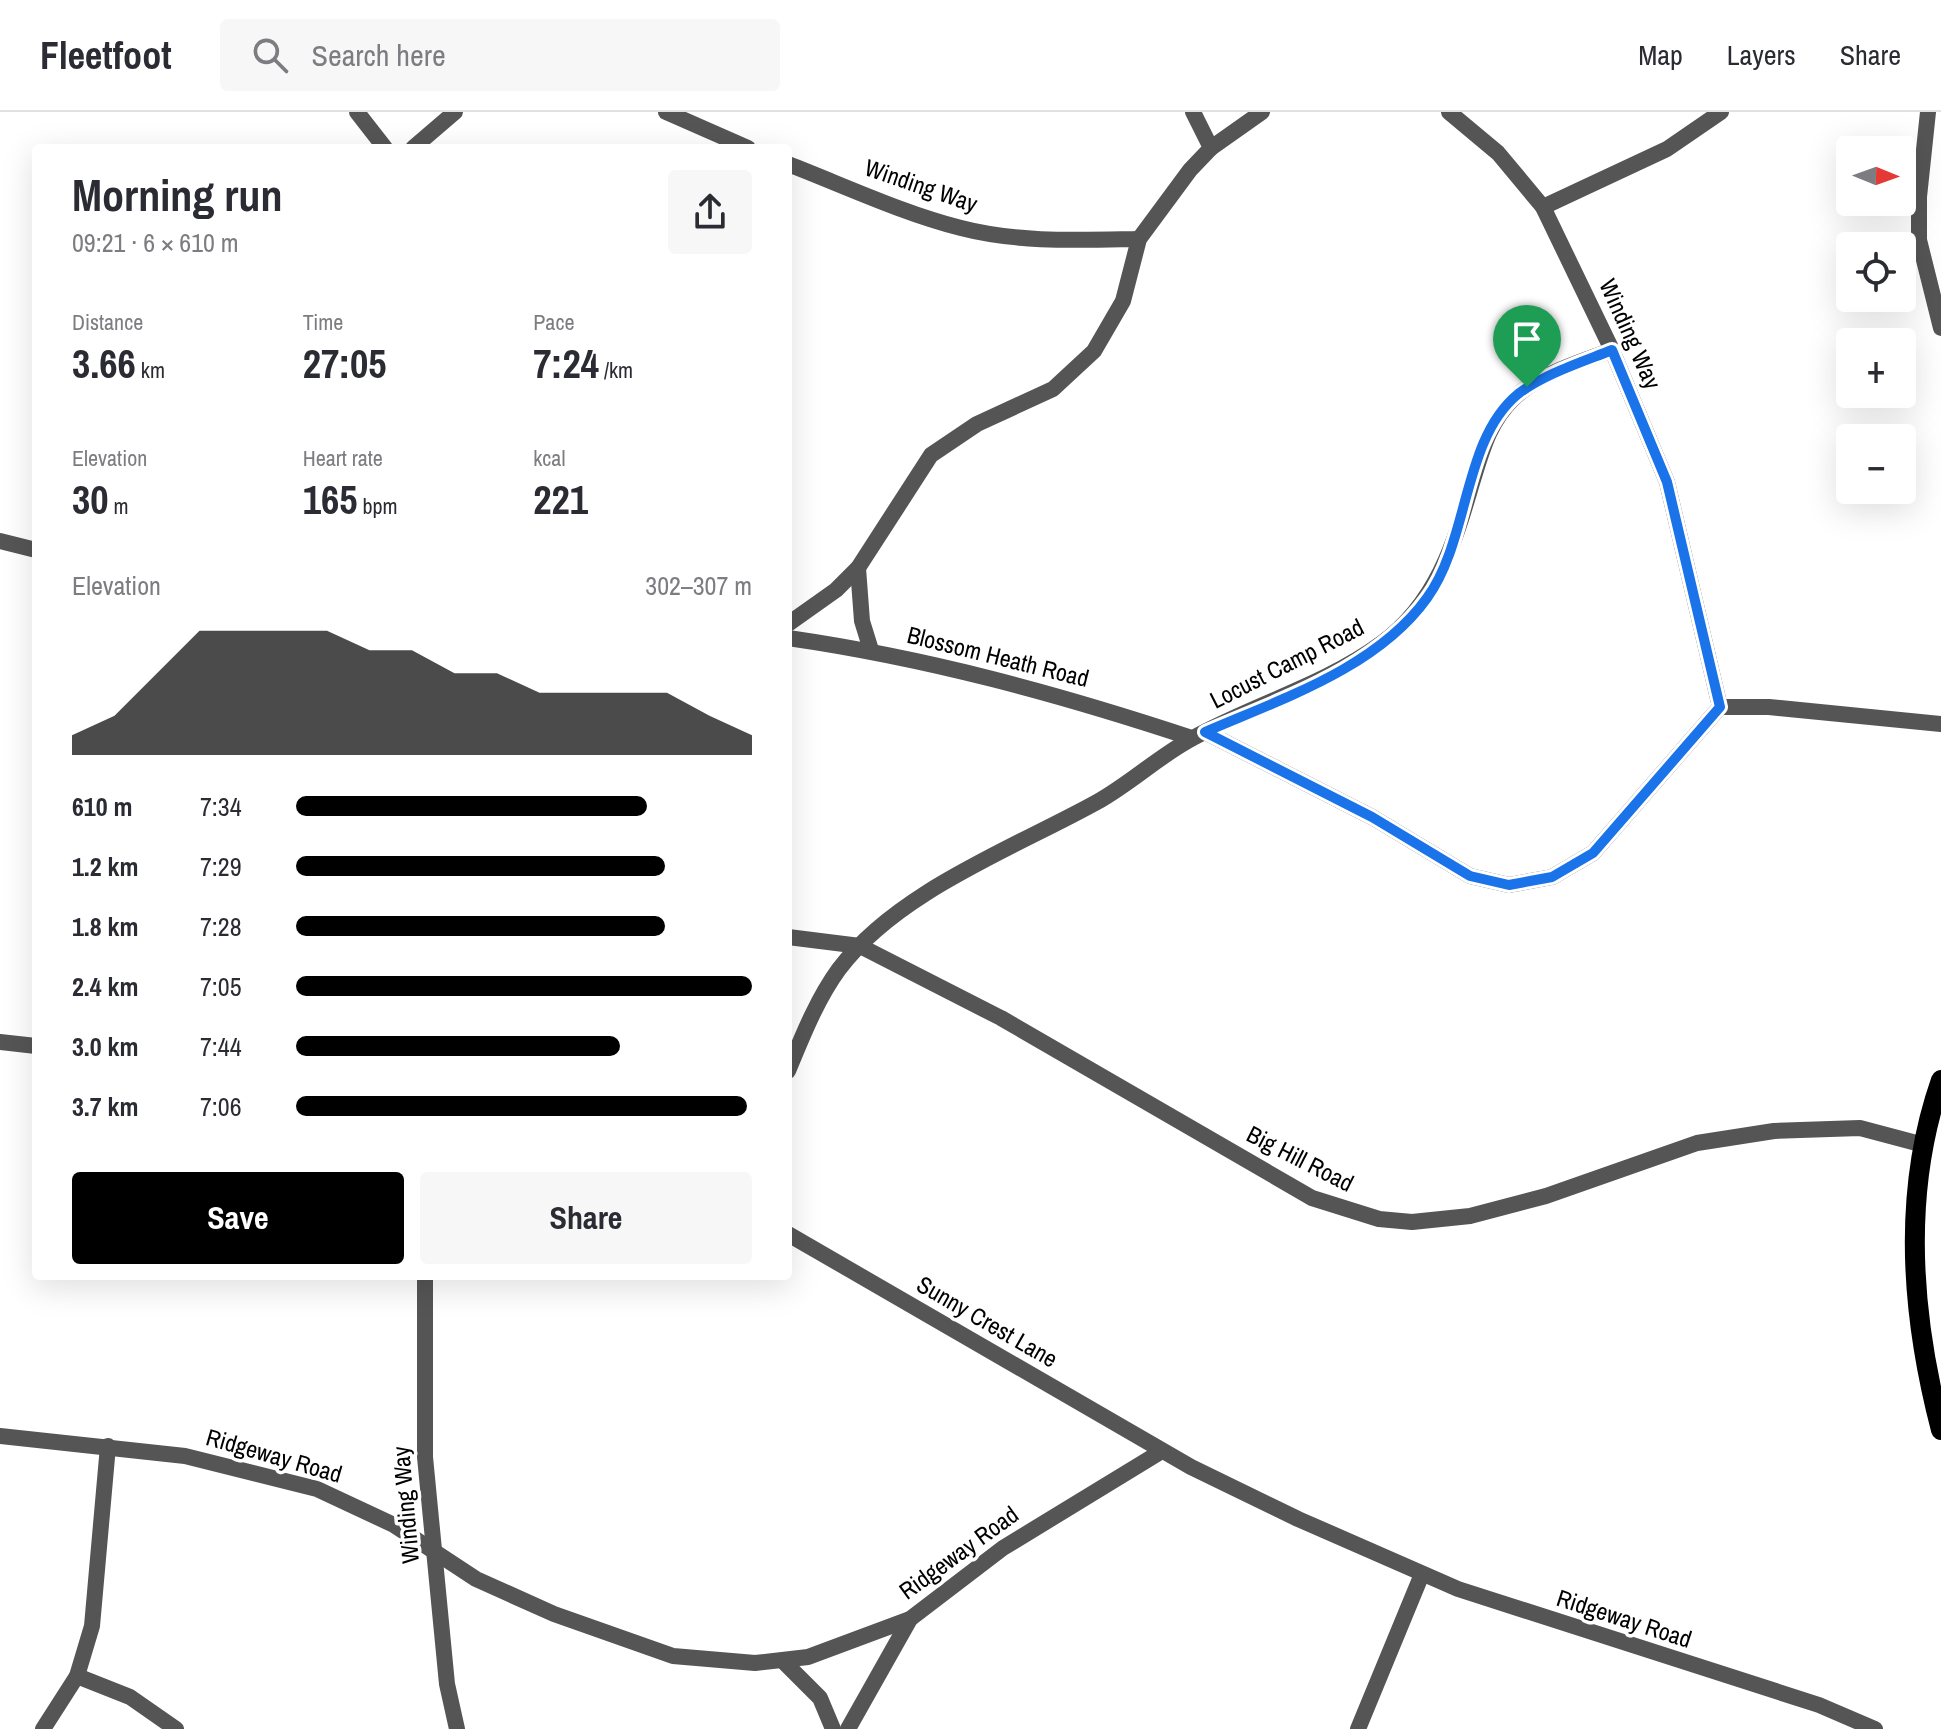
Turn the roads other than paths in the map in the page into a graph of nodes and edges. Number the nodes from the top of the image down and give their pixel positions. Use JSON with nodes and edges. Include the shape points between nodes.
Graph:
{"nodes":[{"id":1,"x":357,"y":112,"type":"edge"},
{"id":2,"x":455,"y":112,"type":"edge"},
{"id":3,"x":666,"y":112,"type":"edge"},
{"id":4,"x":1193,"y":112,"type":"edge"},
{"id":5,"x":1262,"y":112,"type":"edge"},
{"id":6,"x":1449,"y":112,"type":"edge"},
{"id":7,"x":1721,"y":112,"type":"edge"},
{"id":8,"x":1928,"y":112,"type":"edge"},
{"id":9,"x":382,"y":144,"type":"edge"},
{"id":10,"x":418,"y":144,"type":"edge"},
{"id":11,"x":739,"y":144,"type":"edge"},
{"id":12,"x":1211,"y":148,"type":"junction"},
{"id":13,"x":792,"y":166,"type":"edge"},
{"id":14,"x":1543,"y":207,"type":"junction"},
{"id":15,"x":1139,"y":239,"type":"junction"},
{"id":16,"x":1941,"y":328,"type":"edge"},
{"id":17,"x":1612,"y":350,"type":"junction"},
{"id":18,"x":0,"y":541,"type":"edge"},
{"id":19,"x":32,"y":549,"type":"edge"},
{"id":20,"x":858,"y":568,"type":"junction"},
{"id":21,"x":792,"y":621,"type":"edge"},
{"id":22,"x":792,"y":639,"type":"edge"},
{"id":23,"x":871,"y":650,"type":"junction"},
{"id":24,"x":1720,"y":707,"type":"junction"},
{"id":25,"x":1941,"y":724,"type":"edge"},
{"id":26,"x":1199,"y":735,"type":"junction"},
{"id":27,"x":792,"y":938,"type":"edge"},
{"id":28,"x":860,"y":946,"type":"junction"},
{"id":29,"x":0,"y":1042,"type":"edge"},
{"id":30,"x":32,"y":1046,"type":"edge"},
{"id":31,"x":792,"y":1061,"type":"edge"},
{"id":32,"x":1941,"y":1080,"type":"edge"},
{"id":33,"x":1924,"y":1145,"type":"junction"},
{"id":34,"x":792,"y":1236,"type":"edge"},
{"id":35,"x":425,"y":1280,"type":"edge"},
{"id":36,"x":1941,"y":1430,"type":"edge"},
{"id":37,"x":0,"y":1436,"type":"edge"},
{"id":38,"x":108,"y":1446,"type":"junction"},
{"id":39,"x":1162,"y":1451,"type":"junction"},
{"id":40,"x":433,"y":1552,"type":"junction"},
{"id":41,"x":1422,"y":1574,"type":"junction"},
{"id":42,"x":910,"y":1619,"type":"junction"},
{"id":43,"x":784,"y":1662,"type":"junction"},
{"id":44,"x":77,"y":1676,"type":"junction"},
{"id":45,"x":43,"y":1729,"type":"edge"},
{"id":46,"x":176,"y":1729,"type":"edge"},
{"id":47,"x":457,"y":1729,"type":"edge"},
{"id":48,"x":833,"y":1729,"type":"edge"},
{"id":49,"x":848,"y":1729,"type":"edge"},
{"id":50,"x":1358,"y":1729,"type":"edge"},
{"id":51,"x":1875,"y":1729,"type":"edge"}],
"edges":[{"from":1,"to":9,"type":"street"},
{"from":2,"to":10,"type":"street"},
{"from":3,"to":11,"type":"street"},
{"from":4,"to":12,"type":"street"},
{"from":5,"to":12,"type":"street"},
{"from":6,"to":14,"type":"street","name":"Winding Way","via":[[1498,153]]},
{"from":7,"to":14,"type":"street","via":[[1667,149]]},
{"from":8,"to":16,"type":"street","via":[[1919,240]]},
{"from":12,"to":15,"type":"street"},
{"from":13,"to":15,"type":"street","name":"Winding Way","via":[[931,219],[977,231],[1067,240]]},
{"from":14,"to":17,"type":"street","name":"Winding Way"},
{"from":15,"to":20,"type":"street","via":[[1123,301],[1094,351],[1053,389],[977,424],[931,455]]},
{"from":17,"to":24,"type":"street","name":"Winding Way","via":[[1667,482]]},
{"from":17,"to":26,"type":"street","name":"Locust Camp Road","via":[[1527,387],[1498,415],[1486,436],[1449,557],[1411,618],[1353,663]]},
{"from":18,"to":19,"type":"street"},
{"from":20,"to":21,"type":"street"},
{"from":20,"to":23,"type":"street","via":[[862,621]]},
{"from":22,"to":23,"type":"street","name":"Blossom Heath Road"},
{"from":23,"to":26,"type":"street","name":"Blossom Heath Road","via":[[1070,697]]},
{"from":24,"to":25,"type":"street"},
{"from":24,"to":26,"type":"street","name":"Blossom Heath Road","via":[[1593,853],[1552,877],[1509,885],[1470,876],[1372,817]]},
{"from":26,"to":28,"type":"street","name":"Locust Camp Road","via":[[1101,800],[925,895]]},
{"from":27,"to":28,"type":"street","name":"Big Hill Road"},
{"from":28,"to":31,"type":"street","name":"Locust Camp Road","via":[[837,971]]},
{"from":28,"to":33,"type":"street","name":"Big Hill Road","via":[[1001,1018],[1312,1198],[1379,1219],[1412,1222],[1470,1216],[1546,1196],[1697,1143],[1774,1131],[1860,1128]]},
{"from":29,"to":30,"type":"street"},
{"from":32,"to":33,"type":"main road"},
{"from":33,"to":36,"type":"main road","via":[[1914,1232],[1916,1297]]},
{"from":34,"to":39,"type":"street","name":"Sunny Crest Lane"},
{"from":35,"to":40,"type":"street","name":"Winding Way","via":[[423,1389]]},
{"from":37,"to":38,"type":"street","name":"Ridgeway Road"},
{"from":38,"to":40,"type":"street","name":"Ridgeway Road","via":[[185,1456],[317,1489],[394,1525]]},
{"from":38,"to":44,"type":"street","via":[[92,1626]]},
{"from":39,"to":41,"type":"street","name":"Ridgeway Road"},
{"from":39,"to":42,"type":"street","name":"Ridgeway Road","via":[[1003,1548]]},
{"from":40,"to":43,"type":"street","name":"Ridgeway Road","via":[[476,1579],[645,1649],[709,1662]]},
{"from":40,"to":47,"type":"street","name":"Winding Way"},
{"from":41,"to":50,"type":"street"},
{"from":41,"to":51,"type":"street","name":"Ridgeway Road","via":[[1541,1618],[1819,1705]]},
{"from":42,"to":43,"type":"street","name":"Ridgeway Road"},
{"from":42,"to":49,"type":"street"},
{"from":43,"to":48,"type":"street","via":[[820,1698]]},
{"from":44,"to":45,"type":"street"},
{"from":44,"to":46,"type":"street","via":[[130,1697]]}]}
